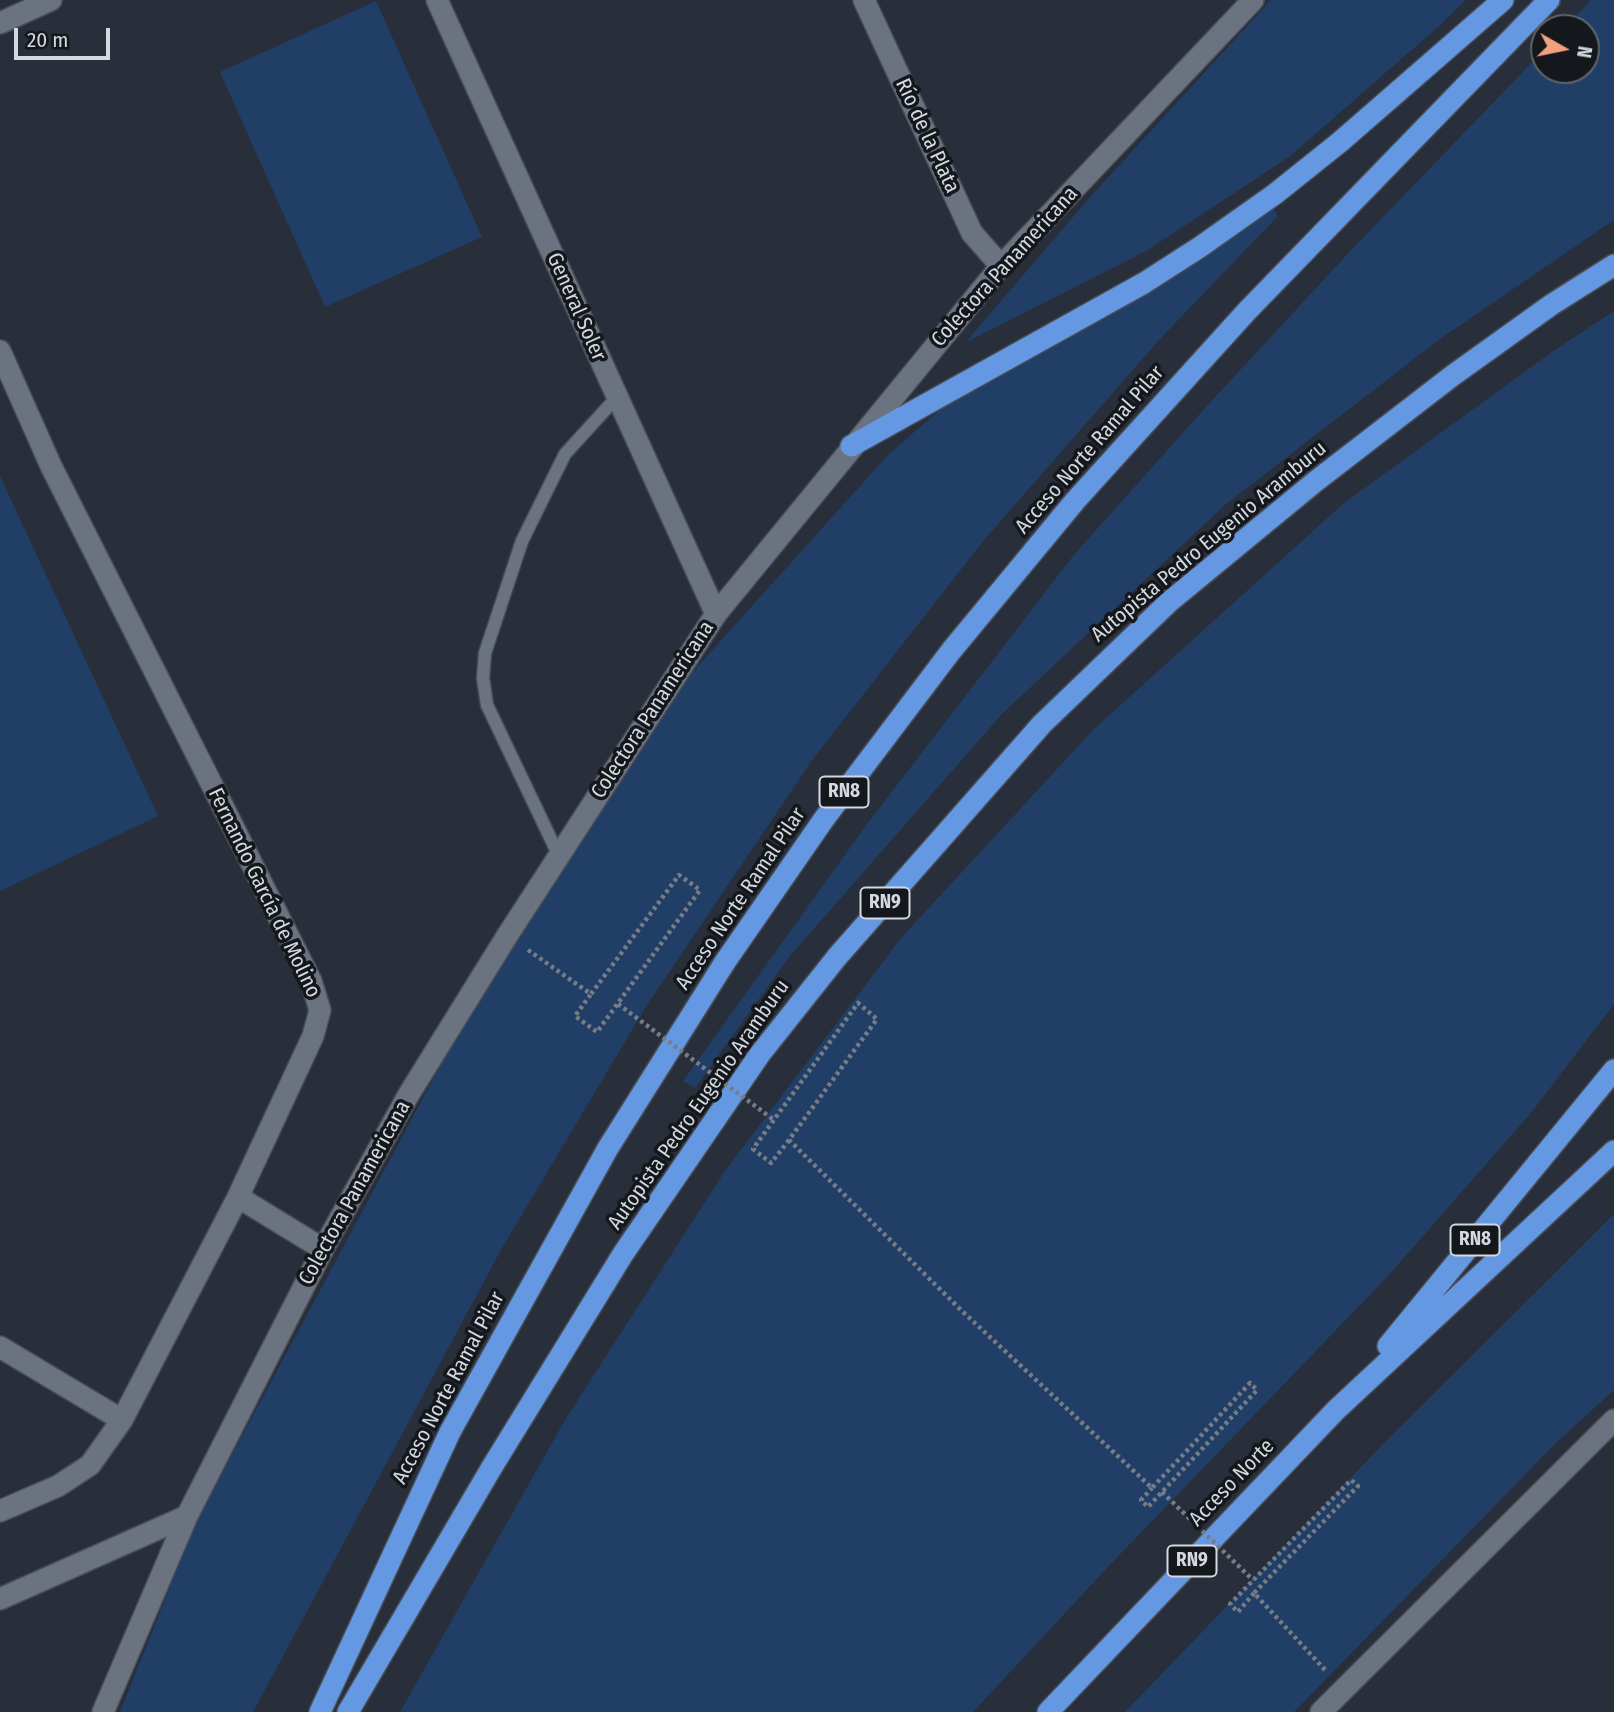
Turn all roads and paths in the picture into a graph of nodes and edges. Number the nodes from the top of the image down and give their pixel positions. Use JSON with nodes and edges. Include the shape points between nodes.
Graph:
{"nodes":[{"id":1,"x":51,"y":0,"type":"edge"},
{"id":2,"x":437,"y":0,"type":"edge"},
{"id":3,"x":864,"y":0,"type":"edge"},
{"id":4,"x":1253,"y":0,"type":"edge"},
{"id":5,"x":1503,"y":0,"type":"edge"},
{"id":6,"x":1549,"y":0,"type":"edge"},
{"id":7,"x":0,"y":23,"type":"edge"},
{"id":8,"x":1614,"y":265,"type":"edge"},
{"id":9,"x":1001,"y":266,"type":"junction"},
{"id":10,"x":0,"y":351,"type":"edge"},
{"id":11,"x":617,"y":397,"type":"junction"},
{"id":12,"x":851,"y":446,"type":"junction"},
{"id":13,"x":716,"y":614,"type":"junction"},
{"id":14,"x":558,"y":854,"type":"junction"},
{"id":15,"x":507,"y":936,"type":"junction"},
{"id":16,"x":591,"y":994,"type":"junction"},
{"id":17,"x":618,"y":1004,"type":"junction"},
{"id":18,"x":1614,"y":1070,"type":"edge"},
{"id":19,"x":774,"y":1120,"type":"junction"},
{"id":20,"x":789,"y":1140,"type":"junction"},
{"id":21,"x":1614,"y":1151,"type":"edge"},
{"id":22,"x":238,"y":1197,"type":"junction"},
{"id":23,"x":323,"y":1249,"type":"junction"},
{"id":24,"x":0,"y":1347,"type":"edge"},
{"id":25,"x":1336,"y":1410,"type":"junction"},
{"id":26,"x":122,"y":1420,"type":"junction"},
{"id":27,"x":1614,"y":1420,"type":"edge"},
{"id":28,"x":1152,"y":1489,"type":"junction"},
{"id":29,"x":1162,"y":1492,"type":"junction"},
{"id":30,"x":0,"y":1511,"type":"edge"},
{"id":31,"x":187,"y":1516,"type":"junction"},
{"id":32,"x":1253,"y":1580,"type":"junction"},
{"id":33,"x":1254,"y":1593,"type":"junction"},
{"id":34,"x":0,"y":1599,"type":"edge"},
{"id":35,"x":1344,"y":1689,"type":"junction"},
{"id":36,"x":103,"y":1712,"type":"edge"},
{"id":37,"x":320,"y":1712,"type":"edge"},
{"id":38,"x":348,"y":1712,"type":"edge"},
{"id":39,"x":1048,"y":1712,"type":"edge"},
{"id":40,"x":1321,"y":1712,"type":"edge"}],
"edges":[{"from":1,"to":7,"type":"street"},
{"from":2,"to":11,"type":"street","name":"General Soler"},
{"from":3,"to":9,"type":"street","name":"Río de la Plata","via":[[972,233]]},
{"from":4,"to":9,"type":"street","name":"Colectora Panamericana"},
{"from":5,"to":12,"type":"highway","via":[[1340,142],[1200,247]]},
{"from":6,"to":37,"type":"highway","name":"Acceso Norte Ramal Pilar","number":"RN8","via":[[1247,311],[1075,501],[951,651],[824,819],[725,962],[601,1160],[450,1432]]},
{"from":8,"to":38,"type":"highway","name":"Autopista Pedro Eugenio Aramburu","number":"RN9","via":[[1452,376],[1170,602],[1042,724],[836,957],[760,1054],[624,1254]]},
{"from":9,"to":12,"type":"street","name":"Colectora Panamericana"},
{"from":10,"to":22,"type":"street","name":"Fernando García de Molino","via":[[51,466],[311,981],[320,1010],[313,1036]]},
{"from":11,"to":13,"type":"street","name":"General Soler"},
{"from":11,"to":14,"type":"lane","via":[[565,454],[522,541],[485,653],[487,705]]},
{"from":12,"to":13,"type":"street","name":"Colectora Panamericana"},
{"from":13,"to":14,"type":"street","name":"Colectora Panamericana"},
{"from":14,"to":15,"type":"street","name":"Colectora Panamericana"},
{"from":15,"to":16,"type":"path"},
{"from":15,"to":23,"type":"street","name":"Colectora Panamericana","via":[[409,1094]]},
{"from":16,"to":17,"type":"path","via":[[575,1016],[597,1032]]},
{"from":16,"to":17,"type":"path","via":[[679,875],[700,890]]},
{"from":17,"to":19,"type":"path","bridge":true},
{"from":18,"to":25,"type":"highway","number":"RN8"},
{"from":19,"to":20,"type":"path","via":[[753,1149],[771,1163]]},
{"from":19,"to":20,"type":"path","via":[[858,1003],[877,1019]]},
{"from":20,"to":28,"type":"path"},
{"from":21,"to":25,"type":"highway","number":"RN9"},
{"from":22,"to":23,"type":"street"},
{"from":22,"to":26,"type":"street","name":"Fernando García de Molino"},
{"from":23,"to":31,"type":"street","name":"Colectora Panamericana"},
{"from":24,"to":26,"type":"street"},
{"from":25,"to":39,"type":"highway","name":"Acceso Norte","number":"RN9"},
{"from":26,"to":30,"type":"street","name":"Fernando García de Molino","via":[[90,1465],[58,1486]]},
{"from":27,"to":35,"type":"street"},
{"from":28,"to":29,"type":"path","via":[[1140,1500],[1147,1507]]},
{"from":28,"to":29,"type":"path","via":[[1250,1383],[1257,1390]]},
{"from":29,"to":32,"type":"path","bridge":true},
{"from":31,"to":34,"type":"street"},
{"from":31,"to":36,"type":"street","name":"Colectora Panamericana"},
{"from":32,"to":33,"type":"path","via":[[1230,1604],[1238,1612]]},
{"from":32,"to":33,"type":"path","via":[[1351,1480],[1358,1486]]},
{"from":33,"to":35,"type":"path"},
{"from":35,"to":40,"type":"street"}]}
